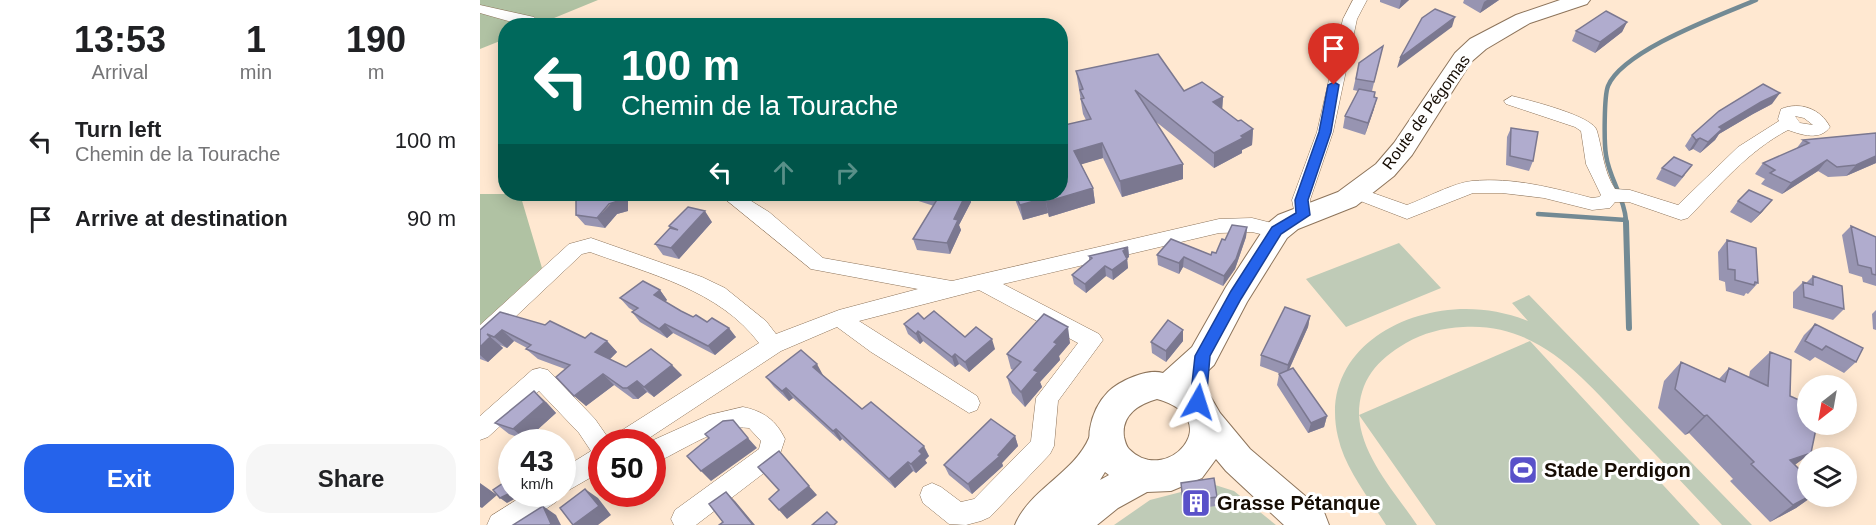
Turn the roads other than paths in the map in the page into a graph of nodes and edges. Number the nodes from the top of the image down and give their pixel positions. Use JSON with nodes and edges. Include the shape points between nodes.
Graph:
{"nodes":[{"id":1,"x":1360,"y":0,"type":"edge"},
{"id":2,"x":1581,"y":0,"type":"edge"},
{"id":3,"x":480,"y":9,"type":"edge"},
{"id":4,"x":520,"y":18,"type":"edge"},
{"id":5,"x":1512,"y":101,"type":"dead end"},
{"id":6,"x":1789,"y":123,"type":"dead end"},
{"id":7,"x":1356,"y":193,"type":"junction"},
{"id":8,"x":1619,"y":196,"type":"junction"},
{"id":9,"x":738,"y":201,"type":"edge"},
{"id":10,"x":1303,"y":215,"type":"junction"},
{"id":11,"x":1276,"y":231,"type":"junction"},
{"id":12,"x":981,"y":282,"type":"junction"},
{"id":13,"x":954,"y":288,"type":"junction"},
{"id":14,"x":839,"y":318,"type":"junction"},
{"id":15,"x":481,"y":337,"type":"edge"},
{"id":16,"x":773,"y":345,"type":"junction"},
{"id":17,"x":969,"y":403,"type":"dead end"},
{"id":18,"x":1192,"y":404,"type":"junction"},
{"id":19,"x":589,"y":429,"type":"edge"},
{"id":20,"x":647,"y":429,"type":"edge"},
{"id":21,"x":480,"y":430,"type":"edge"},
{"id":22,"x":1107,"y":441,"type":"junction"},
{"id":23,"x":666,"y":446,"type":"edge"},
{"id":24,"x":1199,"y":457,"type":"junction"},
{"id":25,"x":1238,"y":460,"type":"junction"},
{"id":26,"x":1145,"y":476,"type":"junction"},
{"id":27,"x":932,"y":495,"type":"dead end"},
{"id":28,"x":527,"y":507,"type":"edge"},
{"id":29,"x":684,"y":519,"type":"dead end"},
{"id":30,"x":500,"y":525,"type":"edge"},
{"id":31,"x":1033,"y":525,"type":"edge"},
{"id":32,"x":1068,"y":525,"type":"edge"},
{"id":33,"x":1311,"y":525,"type":"edge"}],
"edges":[{"from":1,"to":10,"type":"street","via":[[1350,19],[1325,132],[1301,200]]},
{"from":2,"to":7,"type":"main road","name":"Route de Pégomas","via":[[1523,19],[1478,44],[1463,58],[1403,149],[1385,170]]},
{"from":3,"to":4,"type":"street"},
{"from":5,"to":8,"type":"street","via":[[1589,129],[1591,158],[1598,177]]},
{"from":6,"to":8,"type":"street","via":[[1742,151],[1681,213]]},
{"from":7,"to":8,"type":"street","via":[[1407,212],[1471,188],[1544,192],[1592,204]]},
{"from":7,"to":10,"type":"main road","name":"Route de Pégomas","via":[[1331,207]]},
{"from":9,"to":13,"type":"street","via":[[818,264]]},
{"from":10,"to":11,"type":"main road","name":"Route de Pégomas"},
{"from":11,"to":12,"type":"street","via":[[1252,225],[1219,226]]},
{"from":11,"to":18,"type":"main road","name":"Route de Pégomas","via":[[1203,356]]},
{"from":12,"to":13,"type":"street"},
{"from":12,"to":27,"type":"street","via":[[1092,340],[1047,398],[1042,446],[981,509],[958,515]]},
{"from":13,"to":14,"type":"street"},
{"from":14,"to":16,"type":"street"},
{"from":14,"to":17,"type":"street"},
{"from":15,"to":16,"type":"street","via":[[576,249],[591,244],[718,294],[759,327]]},
{"from":16,"to":20,"type":"street"},
{"from":18,"to":22,"type":"main road","via":[[1144,386],[1122,398],[1108,417]]},
{"from":18,"to":24,"type":"main road","via":[[1208,435]]},
{"from":18,"to":25,"type":"main road"},
{"from":19,"to":21,"type":"street","via":[[540,377]]},
{"from":22,"to":26,"type":"main road","via":[[1120,463]]},
{"from":22,"to":31,"type":"main road","via":[[1083,474]]},
{"from":23,"to":29,"type":"street","via":[[741,416],[755,419],[773,439],[769,455]]},
{"from":24,"to":25,"type":"main road"},
{"from":24,"to":26,"type":"main road","via":[[1175,473]]},
{"from":25,"to":33,"type":"main road"},
{"from":26,"to":32,"type":"main road","via":[[1105,496]]},
{"from":28,"to":30,"type":"street"}]}
